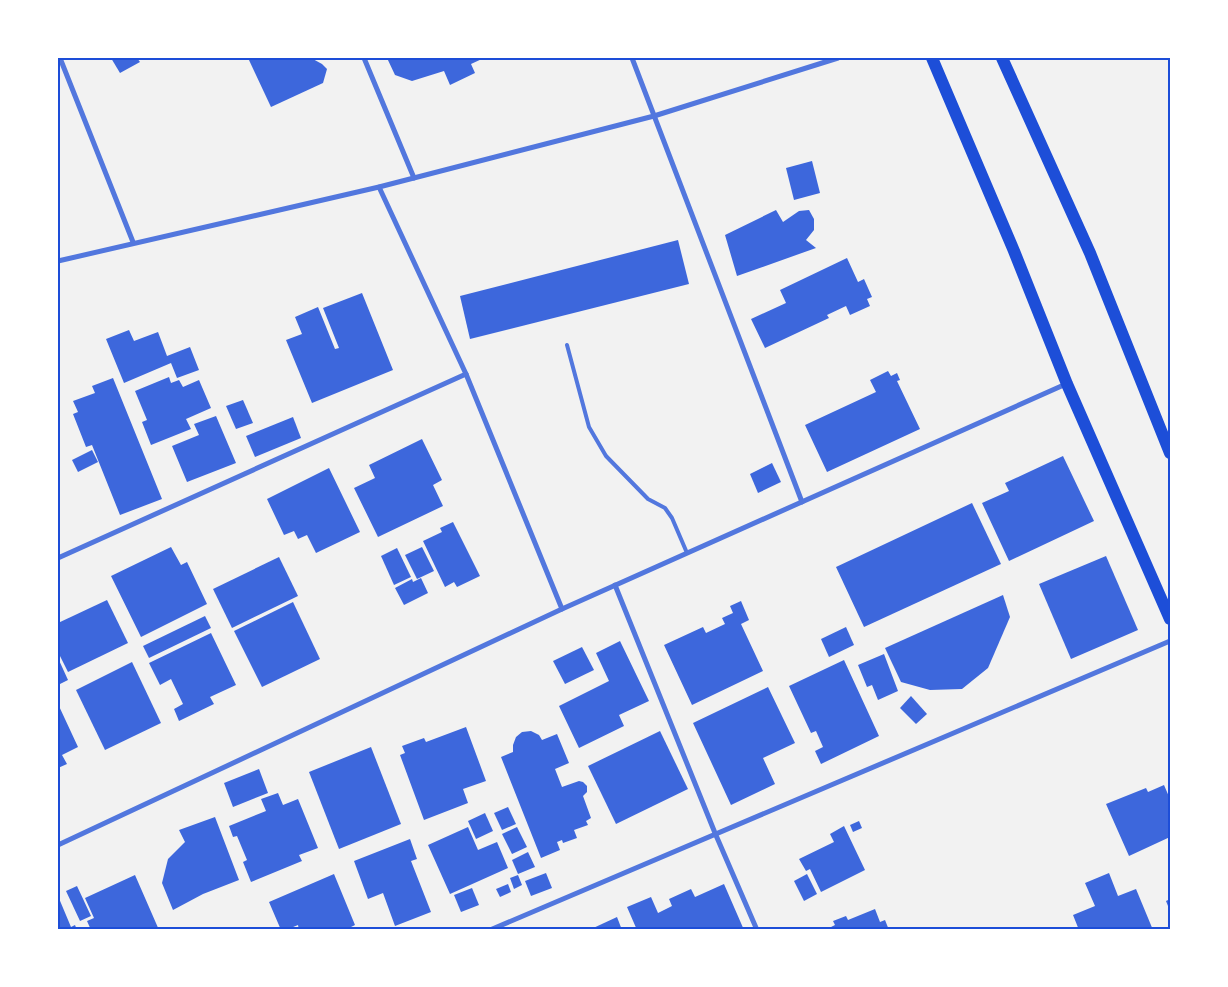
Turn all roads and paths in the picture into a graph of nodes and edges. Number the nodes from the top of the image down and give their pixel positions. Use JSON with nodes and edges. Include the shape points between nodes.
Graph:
{"nodes":[{"id":1,"x":60,"y":58,"type":"edge"},
{"id":2,"x":364,"y":58,"type":"edge"},
{"id":3,"x":632,"y":58,"type":"edge"},
{"id":4,"x":838,"y":58,"type":"edge"},
{"id":5,"x":932,"y":58,"type":"edge"},
{"id":6,"x":1002,"y":58,"type":"edge"},
{"id":7,"x":654,"y":116,"type":"junction"},
{"id":8,"x":414,"y":178,"type":"junction"},
{"id":9,"x":379,"y":187,"type":"junction"},
{"id":10,"x":133,"y":242,"type":"junction"},
{"id":11,"x":58,"y":261,"type":"edge"},
{"id":12,"x":566,"y":345,"type":"dead end"},
{"id":13,"x":466,"y":374,"type":"junction"},
{"id":14,"x":1067,"y":384,"type":"junction"},
{"id":15,"x":1170,"y":453,"type":"edge"},
{"id":16,"x":802,"y":502,"type":"junction"},
{"id":17,"x":686,"y":553,"type":"junction"},
{"id":18,"x":58,"y":558,"type":"edge"},
{"id":19,"x":615,"y":585,"type":"junction"},
{"id":20,"x":562,"y":609,"type":"junction"},
{"id":21,"x":1170,"y":619,"type":"edge"},
{"id":22,"x":1170,"y":641,"type":"edge"},
{"id":23,"x":715,"y":833,"type":"junction"},
{"id":24,"x":58,"y":845,"type":"edge"},
{"id":25,"x":490,"y":930,"type":"edge"},
{"id":26,"x":757,"y":930,"type":"edge"}],
"edges":[{"from":1,"to":10,"type":"street"},
{"from":2,"to":8,"type":"street"},
{"from":3,"to":7,"type":"street"},
{"from":4,"to":7,"type":"street"},
{"from":5,"to":14,"type":"main road"},
{"from":6,"to":15,"type":"main road","via":[[1090,253]]},
{"from":7,"to":8,"type":"street"},
{"from":7,"to":16,"type":"street"},
{"from":8,"to":9,"type":"street"},
{"from":9,"to":10,"type":"street"},
{"from":9,"to":13,"type":"street"},
{"from":10,"to":11,"type":"street"},
{"from":12,"to":17,"type":"lane","via":[[589,426],[606,456],[648,499],[664,508],[672,518]]},
{"from":13,"to":18,"type":"street"},
{"from":13,"to":20,"type":"street"},
{"from":14,"to":16,"type":"street"},
{"from":14,"to":21,"type":"main road"},
{"from":16,"to":17,"type":"street"},
{"from":17,"to":19,"type":"street"},
{"from":19,"to":20,"type":"street"},
{"from":19,"to":23,"type":"street"},
{"from":20,"to":24,"type":"street"},
{"from":22,"to":23,"type":"street"},
{"from":23,"to":25,"type":"street"},
{"from":23,"to":26,"type":"street"}]}
